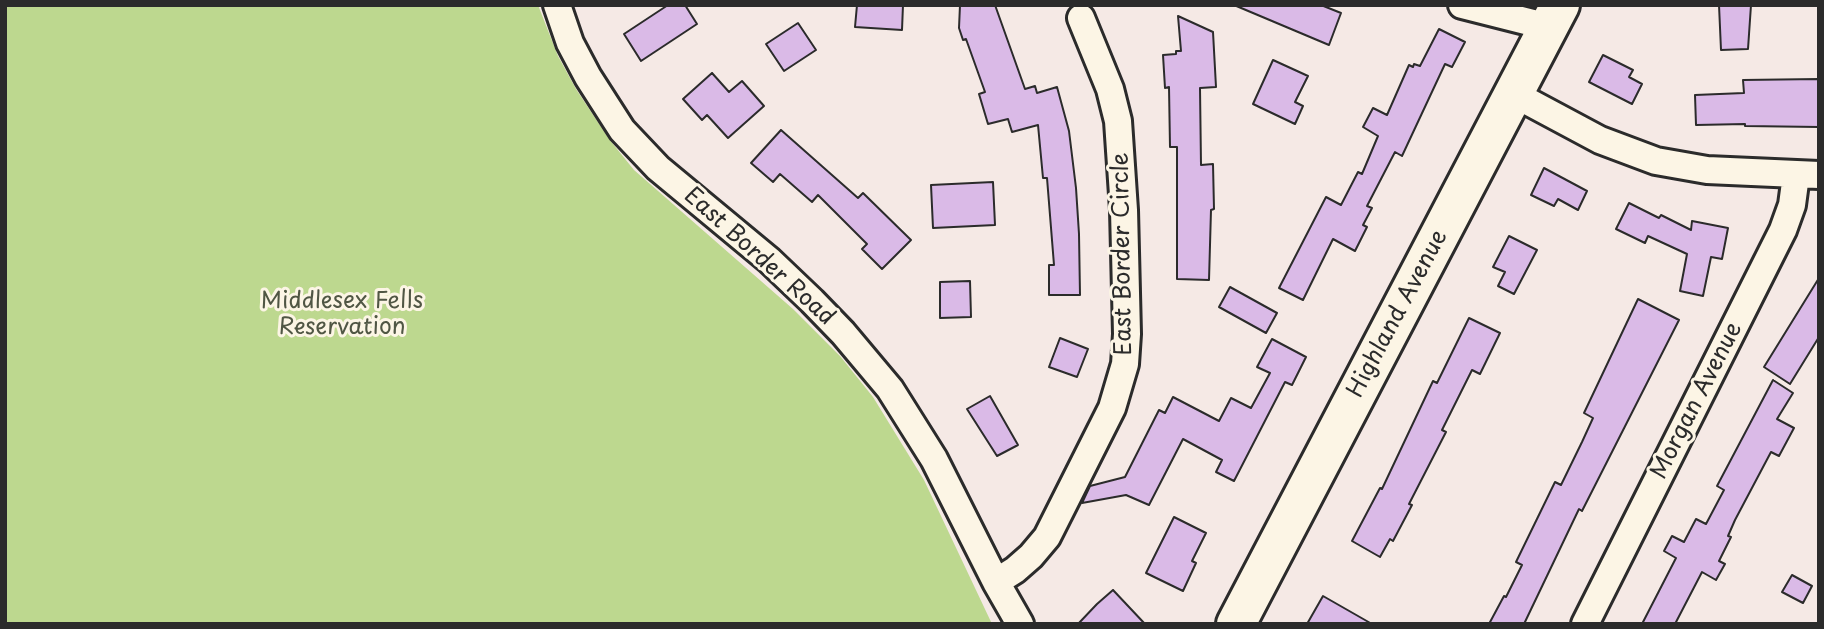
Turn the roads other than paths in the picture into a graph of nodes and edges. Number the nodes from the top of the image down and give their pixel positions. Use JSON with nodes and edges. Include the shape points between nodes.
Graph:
{"nodes":[{"id":1,"x":557,"y":5,"type":"edge"},
{"id":2,"x":1462,"y":5,"type":"edge"},
{"id":3,"x":1555,"y":16,"type":"edge"},
{"id":4,"x":1081,"y":18,"type":"dead end"},
{"id":5,"x":1514,"y":94,"type":"junction"},
{"id":6,"x":1808,"y":175,"type":"edge"},
{"id":7,"x":996,"y":582,"type":"junction"},
{"id":8,"x":1020,"y":624,"type":"edge"},
{"id":9,"x":1236,"y":624,"type":"edge"},
{"id":10,"x":1585,"y":624,"type":"edge"}],
"edges":[{"from":1,"to":7,"type":"street","name":"East Border Road","via":[[576,54],[622,130],[658,168],[812,301],[890,389],[934,460]]},
{"from":2,"to":3,"type":"street"},
{"from":3,"to":5,"type":"main road","name":"Highland Avenue"},
{"from":4,"to":7,"type":"street","name":"East Border Circle","via":[[1118,121],[1125,210],[1125,364],[1112,408],[1047,537],[1031,556]]},
{"from":5,"to":6,"type":"street","via":[[1600,140],[1656,161],[1707,170]]},
{"from":5,"to":9,"type":"main road","name":"Highland Avenue"},
{"from":6,"to":10,"type":"street","name":"Morgan Avenue"},
{"from":7,"to":8,"type":"street","name":"East Border Road"}]}
